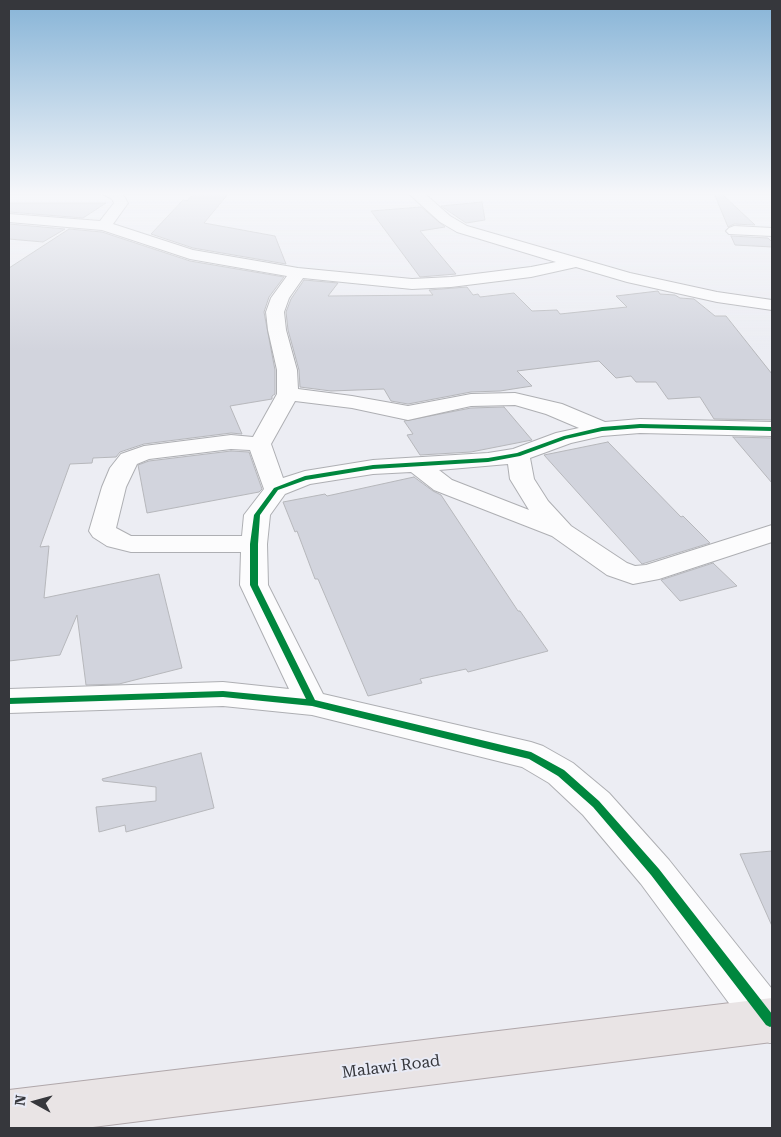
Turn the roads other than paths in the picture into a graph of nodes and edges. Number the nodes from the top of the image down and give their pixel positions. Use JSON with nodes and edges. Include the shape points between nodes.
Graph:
{"nodes":[{"id":1,"x":166,"y":246,"type":"edge"},
{"id":2,"x":521,"y":246,"type":"edge"},
{"id":3,"x":577,"y":262,"type":"junction"},
{"id":4,"x":298,"y":273,"type":"junction"},
{"id":5,"x":772,"y":305,"type":"edge"},
{"id":6,"x":288,"y":394,"type":"junction"},
{"id":7,"x":602,"y":429,"type":"junction"},
{"id":8,"x":772,"y":429,"type":"edge"},
{"id":9,"x":260,"y":444,"type":"junction"},
{"id":10,"x":518,"y":455,"type":"junction"},
{"id":11,"x":418,"y":465,"type":"junction"},
{"id":12,"x":276,"y":489,"type":"junction"},
{"id":13,"x":562,"y":532,"type":"junction"},
{"id":14,"x":772,"y":533,"type":"edge"},
{"id":15,"x":254,"y":544,"type":"junction"},
{"id":16,"x":9,"y":701,"type":"edge"},
{"id":17,"x":312,"y":703,"type":"junction"},
{"id":18,"x":771,"y":1020,"type":"edge"},
{"id":19,"x":9,"y":1114,"type":"edge"}],
"edges":[{"from":1,"to":4,"type":"street","via":[[190,254]]},
{"from":2,"to":3,"type":"street"},
{"from":3,"to":4,"type":"street","via":[[531,272],[412,284]]},
{"from":3,"to":5,"type":"street","via":[[717,297]]},
{"from":4,"to":6,"type":"street","via":[[280,298],[275,312],[287,370]]},
{"from":6,"to":7,"type":"street","via":[[408,413],[471,400],[515,399],[554,409]]},
{"from":6,"to":9,"type":"street"},
{"from":7,"to":8,"type":"street","via":[[640,426]]},
{"from":7,"to":10,"type":"street","via":[[564,438]]},
{"from":9,"to":12,"type":"street"},
{"from":9,"to":15,"type":"street","via":[[231,442],[144,453],[129,459],[114,488],[102,531],[131,544]]},
{"from":10,"to":11,"type":"street"},
{"from":10,"to":13,"type":"street","via":[[522,479]]},
{"from":11,"to":12,"type":"street","via":[[373,467],[305,478]]},
{"from":11,"to":13,"type":"street","via":[[443,485]]},
{"from":12,"to":15,"type":"street","via":[[257,516]]},
{"from":13,"to":14,"type":"street","via":[[617,570],[633,575],[649,573]]},
{"from":15,"to":17,"type":"street","via":[[254,585]]},
{"from":16,"to":17,"type":"street","via":[[223,694]]},
{"from":17,"to":18,"type":"street","via":[[530,756],[561,773],[596,804],[654,872]]},
{"from":18,"to":19,"type":"main road","name":"Malawi Road"}]}
